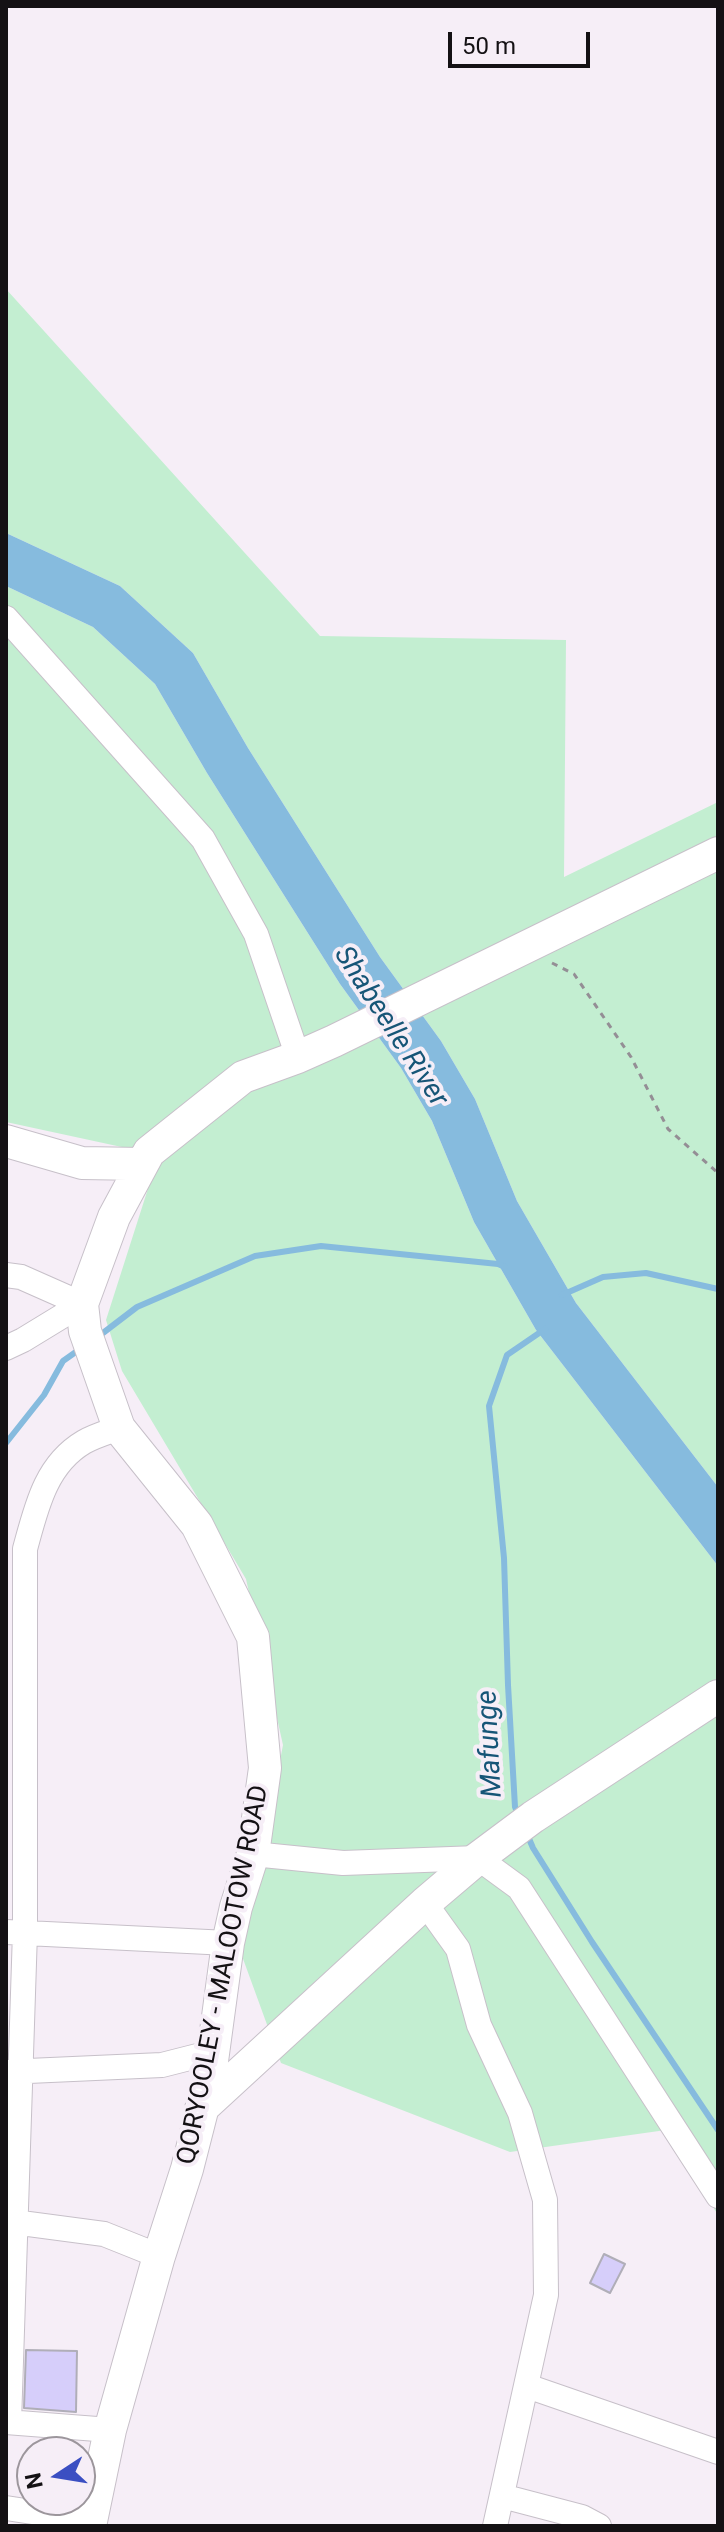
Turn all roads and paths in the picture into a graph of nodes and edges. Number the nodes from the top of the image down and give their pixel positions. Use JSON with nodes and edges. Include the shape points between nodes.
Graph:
{"nodes":[{"id":1,"x":6,"y":618,"type":"edge"},
{"id":2,"x":718,"y":853,"type":"edge"},
{"id":3,"x":524,"y":948,"type":"junction"},
{"id":4,"x":298,"y":1057,"type":"junction"},
{"id":5,"x":6,"y":1141,"type":"edge"},
{"id":6,"x":142,"y":1164,"type":"junction"},
{"id":7,"x":718,"y":1173,"type":"edge"},
{"id":8,"x":6,"y":1275,"type":"edge"},
{"id":9,"x":87,"y":1331,"type":"junction"},
{"id":10,"x":6,"y":1348,"type":"edge"},
{"id":11,"x":119,"y":1428,"type":"junction"},
{"id":12,"x":15,"y":1549,"type":"edge"},
{"id":13,"x":718,"y":1696,"type":"edge"},
{"id":14,"x":490,"y":1849,"type":"junction"},
{"id":15,"x":253,"y":1854,"type":"junction"},
{"id":16,"x":425,"y":1903,"type":"junction"},
{"id":17,"x":15,"y":1932,"type":"edge"},
{"id":18,"x":228,"y":1943,"type":"junction"},
{"id":19,"x":213,"y":2052,"type":"junction"},
{"id":20,"x":14,"y":2072,"type":"edge"},
{"id":21,"x":201,"y":2109,"type":"junction"},
{"id":22,"x":718,"y":2196,"type":"edge"},
{"id":23,"x":11,"y":2221,"type":"edge"},
{"id":24,"x":159,"y":2256,"type":"junction"},
{"id":25,"x":527,"y":2386,"type":"junction"},
{"id":26,"x":8,"y":2422,"type":"edge"},
{"id":27,"x":110,"y":2430,"type":"junction"},
{"id":28,"x":718,"y":2452,"type":"edge"},
{"id":29,"x":502,"y":2496,"type":"junction"},
{"id":30,"x":6,"y":2508,"type":"edge"},
{"id":31,"x":90,"y":2523,"type":"edge"},
{"id":32,"x":495,"y":2526,"type":"edge"},
{"id":33,"x":599,"y":2526,"type":"edge"}],
"edges":[{"from":1,"to":4,"type":"street","via":[[203,839],[256,934]]},
{"from":2,"to":3,"type":"street"},
{"from":3,"to":4,"type":"street"},
{"from":3,"to":7,"type":"path","via":[[574,974],[631,1057],[668,1129]]},
{"from":4,"to":6,"type":"street","via":[[243,1077],[149,1152]]},
{"from":5,"to":6,"type":"street","via":[[82,1163]]},
{"from":6,"to":9,"type":"street","via":[[114,1217]]},
{"from":8,"to":9,"type":"street","via":[[21,1277]]},
{"from":9,"to":10,"type":"street","via":[[37,1332]]},
{"from":9,"to":11,"type":"street","name":"QORYOOLEY - MALOOTOW ROAD"},
{"from":11,"to":12,"type":"street","via":[[84,1442],[53,1470]]},
{"from":11,"to":15,"type":"street","name":"QORYOOLEY - MALOOTOW ROAD","via":[[197,1525],[253,1637],[265,1768]]},
{"from":12,"to":17,"type":"street"},
{"from":13,"to":14,"type":"street"},
{"from":14,"to":15,"type":"street","via":[[343,1863]]},
{"from":14,"to":16,"type":"street"},
{"from":14,"to":22,"type":"street"},
{"from":15,"to":18,"type":"street","name":"QORYOOLEY - MALOOTOW ROAD"},
{"from":16,"to":21,"type":"street"},
{"from":16,"to":25,"type":"street","via":[[458,1949],[479,2025],[520,2113],[545,2200],[546,2295]]},
{"from":17,"to":18,"type":"street"},
{"from":17,"to":20,"type":"street"},
{"from":18,"to":19,"type":"street","name":"QORYOOLEY - MALOOTOW ROAD"},
{"from":19,"to":20,"type":"street","via":[[162,2065]]},
{"from":19,"to":21,"type":"street","name":"QORYOOLEY - MALOOTOW ROAD"},
{"from":20,"to":23,"type":"street"},
{"from":21,"to":24,"type":"street","name":"QORYOOLEY - MALOOTOW ROAD"},
{"from":23,"to":24,"type":"street","via":[[104,2234]]},
{"from":23,"to":26,"type":"street"},
{"from":24,"to":27,"type":"street","name":"QORYOOLEY - MALOOTOW ROAD"},
{"from":25,"to":28,"type":"street"},
{"from":25,"to":29,"type":"street"},
{"from":26,"to":27,"type":"street"},
{"from":27,"to":31,"type":"street","name":"QORYOOLEY - MALOOTOW ROAD"},
{"from":29,"to":32,"type":"street"},
{"from":29,"to":33,"type":"street"},
{"from":30,"to":31,"type":"street"}]}
